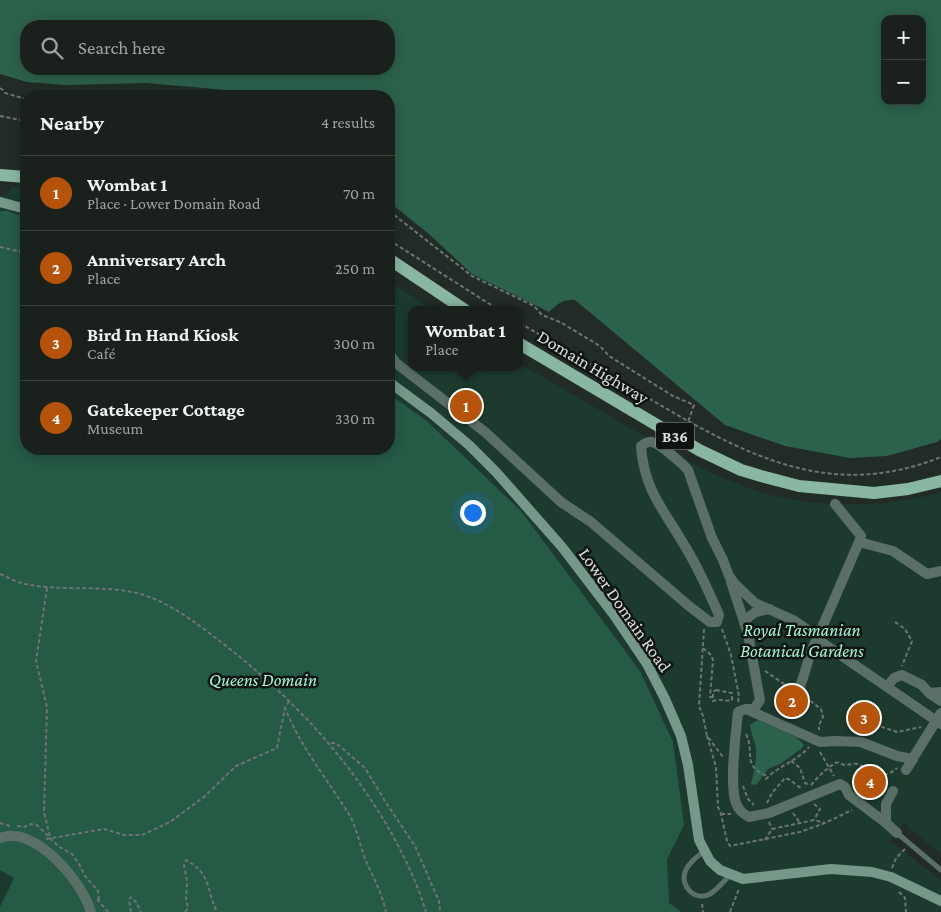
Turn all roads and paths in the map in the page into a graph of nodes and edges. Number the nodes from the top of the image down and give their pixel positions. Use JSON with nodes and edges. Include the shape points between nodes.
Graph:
{"nodes":[{"id":1,"x":0,"y":88,"type":"edge"},
{"id":2,"x":20,"y":97,"type":"edge"},
{"id":3,"x":0,"y":116,"type":"edge"},
{"id":4,"x":20,"y":120,"type":"edge"},
{"id":5,"x":0,"y":175,"type":"edge"},
{"id":6,"x":20,"y":177,"type":"edge"},
{"id":7,"x":0,"y":202,"type":"edge"},
{"id":8,"x":20,"y":207,"type":"edge"},
{"id":9,"x":395,"y":216,"type":"edge"},
{"id":10,"x":395,"y":244,"type":"edge"},
{"id":11,"x":0,"y":248,"type":"edge"},
{"id":12,"x":20,"y":253,"type":"edge"},
{"id":13,"x":395,"y":263,"type":"edge"},
{"id":14,"x":460,"y":306,"type":"edge"},
{"id":15,"x":492,"y":306,"type":"edge"},
{"id":16,"x":523,"y":325,"type":"edge"},
{"id":17,"x":523,"y":346,"type":"edge"},
{"id":18,"x":395,"y":362,"type":"edge"},
{"id":19,"x":395,"y":387,"type":"edge"},
{"id":20,"x":688,"y":422,"type":"junction"},
{"id":21,"x":941,"y":457,"type":"edge"},
{"id":22,"x":941,"y":474,"type":"edge"},
{"id":23,"x":941,"y":481,"type":"edge"},
{"id":24,"x":844,"y":490,"type":"junction"},
{"id":25,"x":835,"y":504,"type":"dead end"},
{"id":26,"x":859,"y":542,"type":"junction"},
{"id":27,"x":941,"y":571,"type":"edge"},
{"id":28,"x":0,"y":574,"type":"edge"},
{"id":29,"x":729,"y":576,"type":"junction"},
{"id":30,"x":47,"y":588,"type":"junction"},
{"id":31,"x":770,"y":609,"type":"junction"},
{"id":32,"x":704,"y":616,"type":"junction"},
{"id":33,"x":717,"y":622,"type":"junction"},
{"id":34,"x":895,"y":622,"type":"dead end"},
{"id":35,"x":744,"y":623,"type":"junction"},
{"id":36,"x":818,"y":638,"type":"junction"},
{"id":37,"x":703,"y":648,"type":"junction"},
{"id":38,"x":753,"y":663,"type":"junction"},
{"id":39,"x":899,"y":676,"type":"junction"},
{"id":40,"x":887,"y":687,"type":"junction"},
{"id":41,"x":929,"y":692,"type":"junction"},
{"id":42,"x":941,"y":692,"type":"edge"},
{"id":43,"x":713,"y":696,"type":"junction"},
{"id":44,"x":732,"y":696,"type":"junction"},
{"id":45,"x":739,"y":696,"type":"junction"},
{"id":46,"x":796,"y":696,"type":"junction"},
{"id":47,"x":289,"y":700,"type":"junction"},
{"id":48,"x":941,"y":701,"type":"edge"},
{"id":49,"x":285,"y":708,"type":"junction"},
{"id":50,"x":742,"y":710,"type":"junction"},
{"id":51,"x":938,"y":721,"type":"edge"},
{"id":52,"x":872,"y":723,"type":"junction"},
{"id":53,"x":850,"y":732,"type":"dead end"},
{"id":54,"x":872,"y":734,"type":"dead end"},
{"id":55,"x":744,"y":739,"type":"dead end"},
{"id":56,"x":817,"y":741,"type":"junction"},
{"id":57,"x":330,"y":743,"type":"junction"},
{"id":58,"x":913,"y":759,"type":"junction"},
{"id":59,"x":791,"y":761,"type":"junction"},
{"id":60,"x":734,"y":766,"type":"junction"},
{"id":61,"x":830,"y":768,"type":"junction"},
{"id":62,"x":904,"y":774,"type":"dead end"},
{"id":63,"x":742,"y":780,"type":"dead end"},
{"id":64,"x":840,"y":784,"type":"junction"},
{"id":65,"x":810,"y":785,"type":"junction"},
{"id":66,"x":893,"y":791,"type":"dead end"},
{"id":67,"x":809,"y":796,"type":"junction"},
{"id":68,"x":766,"y":812,"type":"junction"},
{"id":69,"x":814,"y":820,"type":"junction"},
{"id":70,"x":825,"y":823,"type":"dead end"},
{"id":71,"x":886,"y":823,"type":"junction"},
{"id":72,"x":897,"y":833,"type":"joint"},
{"id":73,"x":0,"y":838,"type":"edge"},
{"id":74,"x":50,"y":838,"type":"junction"},
{"id":75,"x":765,"y":840,"type":"dead end"},
{"id":76,"x":35,"y":843,"type":"junction"},
{"id":77,"x":910,"y":844,"type":"junction"},
{"id":78,"x":704,"y":851,"type":"junction"},
{"id":79,"x":941,"y":870,"type":"edge"},
{"id":80,"x":730,"y":875,"type":"junction"},
{"id":81,"x":891,"y":877,"type":"junction"},
{"id":82,"x":742,"y":879,"type":"junction"},
{"id":83,"x":98,"y":899,"type":"dead end"},
{"id":84,"x":941,"y":901,"type":"edge"},
{"id":85,"x":91,"y":912,"type":"edge"},
{"id":86,"x":108,"y":912,"type":"edge"},
{"id":87,"x":131,"y":912,"type":"edge"},
{"id":88,"x":141,"y":912,"type":"edge"},
{"id":89,"x":185,"y":912,"type":"edge"},
{"id":90,"x":217,"y":912,"type":"edge"},
{"id":91,"x":386,"y":912,"type":"edge"},
{"id":92,"x":426,"y":912,"type":"edge"},
{"id":93,"x":440,"y":912,"type":"edge"},
{"id":94,"x":730,"y":912,"type":"edge"},
{"id":95,"x":906,"y":912,"type":"edge"}],
"edges":[{"from":1,"to":2,"type":"path"},
{"from":3,"to":4,"type":"path"},
{"from":5,"to":6,"type":"main road"},
{"from":7,"to":8,"type":"street"},
{"from":9,"to":20,"type":"path","via":[[472,276],[534,306],[542,315],[560,322],[673,396],[694,405]]},
{"from":10,"to":15,"type":"path"},
{"from":11,"to":12,"type":"path"},
{"from":13,"to":14,"type":"main road"},
{"from":16,"to":20,"type":"path"},
{"from":17,"to":24,"type":"main road","name":"Domain Highway","number":"B36","via":[[699,450],[727,463],[780,482]]},
{"from":18,"to":32,"type":"street","via":[[485,432],[561,502],[591,522]]},
{"from":19,"to":78,"type":"street","name":"Lower Domain Road","via":[[469,445],[496,472],[562,548],[647,664],[681,736],[696,827]]},
{"from":20,"to":21,"type":"path","via":[[745,450],[806,471],[882,473]]},
{"from":22,"to":24,"type":"main road","name":"Domain Highway","number":"B36","via":[[906,483]]},
{"from":23,"to":24,"type":"main road","name":"Domain Highway","number":"B36","via":[[874,493]]},
{"from":25,"to":26,"type":"street","via":[[861,536]]},
{"from":26,"to":27,"type":"street","via":[[893,551],[927,574]]},
{"from":26,"to":36,"type":"street"},
{"from":28,"to":30,"type":"path","via":[[19,583]]},
{"from":29,"to":31,"type":"street","via":[[744,594]]},
{"from":29,"to":33,"type":"street","via":[[688,470],[659,446],[646,442],[641,446],[647,482],[700,574],[719,615]]},
{"from":29,"to":35,"type":"street"},
{"from":30,"to":47,"type":"path","via":[[111,590],[144,595],[167,605],[236,653]]},
{"from":30,"to":74,"type":"path","via":[[36,661],[47,707],[44,812]]},
{"from":31,"to":35,"type":"street","via":[[757,611]]},
{"from":31,"to":36,"type":"street"},
{"from":32,"to":33,"type":"street","via":[[710,622]]},
{"from":32,"to":37,"type":"path"},
{"from":33,"to":45,"type":"path","via":[[725,634]]},
{"from":34,"to":39,"type":"path","via":[[905,629],[912,641],[904,655]]},
{"from":35,"to":38,"type":"street"},
{"from":36,"to":40,"type":"street"},
{"from":36,"to":46,"type":"street"},
{"from":37,"to":43,"type":"path","via":[[713,660],[710,697]]},
{"from":37,"to":60,"type":"path","via":[[699,706],[707,736],[727,762]]},
{"from":38,"to":46,"type":"path"},
{"from":38,"to":50,"type":"street","via":[[760,700],[754,709]]},
{"from":39,"to":40,"type":"street"},
{"from":39,"to":41,"type":"street","via":[[912,679]]},
{"from":40,"to":51,"type":"street"},
{"from":41,"to":42,"type":"street"},
{"from":41,"to":48,"type":"street"},
{"from":43,"to":44,"type":"path","via":[[716,690],[732,693]]},
{"from":43,"to":44,"type":"path","via":[[713,701],[732,700]]},
{"from":44,"to":45,"type":"path"},
{"from":45,"to":50,"type":"path"},
{"from":46,"to":56,"type":"path","via":[[821,709],[824,717],[819,724]]},
{"from":47,"to":49,"type":"path"},
{"from":47,"to":57,"type":"path"},
{"from":49,"to":74,"type":"path","via":[[277,748],[236,766],[204,797],[170,822],[142,835],[124,835],[104,829]]},
{"from":49,"to":91,"type":"path","via":[[303,746],[350,817]]},
{"from":50,"to":56,"type":"street"},
{"from":50,"to":60,"type":"street"},
{"from":51,"to":52,"type":"path","via":[[897,732]]},
{"from":51,"to":58,"type":"street"},
{"from":52,"to":53,"type":"path","via":[[860,731]]},
{"from":52,"to":54,"type":"path"},
{"from":55,"to":59,"type":"path","via":[[744,731],[748,736],[750,761],[755,771],[765,775],[766,779]]},
{"from":56,"to":58,"type":"street","via":[[860,742]]},
{"from":56,"to":59,"type":"path"},
{"from":56,"to":61,"type":"path"},
{"from":57,"to":92,"type":"path","via":[[388,827],[414,878]]},
{"from":57,"to":93,"type":"path","via":[[336,743],[366,768],[415,846],[439,901]]},
{"from":58,"to":61,"type":"path","via":[[888,775],[857,764],[839,762]]},
{"from":58,"to":62,"type":"street"},
{"from":59,"to":65,"type":"path","via":[[800,768],[805,782]]},
{"from":60,"to":68,"type":"street","via":[[734,796],[740,810],[749,817]]},
{"from":61,"to":64,"type":"path"},
{"from":61,"to":65,"type":"path"},
{"from":63,"to":68,"type":"path","via":[[751,803]]},
{"from":64,"to":67,"type":"street"},
{"from":64,"to":71,"type":"street","via":[[849,795]]},
{"from":65,"to":68,"type":"path","via":[[802,790],[785,778],[772,793]]},
{"from":66,"to":71,"type":"street","via":[[886,804]]},
{"from":67,"to":68,"type":"street"},
{"from":67,"to":69,"type":"path","via":[[820,809]]},
{"from":69,"to":70,"type":"path"},
{"from":69,"to":75,"type":"path","via":[[772,829]]},
{"from":71,"to":72,"type":"street"},
{"from":72,"to":77,"type":"lane"},
{"from":73,"to":76,"type":"street","via":[[19,836]]},
{"from":74,"to":76,"type":"path"},
{"from":76,"to":85,"type":"street","via":[[63,866],[82,891]]},
{"from":77,"to":79,"type":"lane"},
{"from":77,"to":81,"type":"path","via":[[896,858]]},
{"from":78,"to":80,"type":"street","name":"Lower Domain Road","via":[[710,861]]},
{"from":78,"to":80,"type":"lane","via":[[686,870],[683,879],[693,894],[710,894]]},
{"from":80,"to":82,"type":"street","name":"Lower Domain Road"},
{"from":81,"to":82,"type":"street","name":"Lower Domain Road","via":[[831,869]]},
{"from":81,"to":84,"type":"street","name":"Lower Domain Road"},
{"from":81,"to":95,"type":"path","via":[[895,888],[905,898]]},
{"from":82,"to":94,"type":"path"},
{"from":83,"to":86,"type":"path"},
{"from":87,"to":88,"type":"path","via":[[128,900],[131,897]]},
{"from":89,"to":90,"type":"path","via":[[188,908],[186,860],[198,868],[210,886]]}]}
